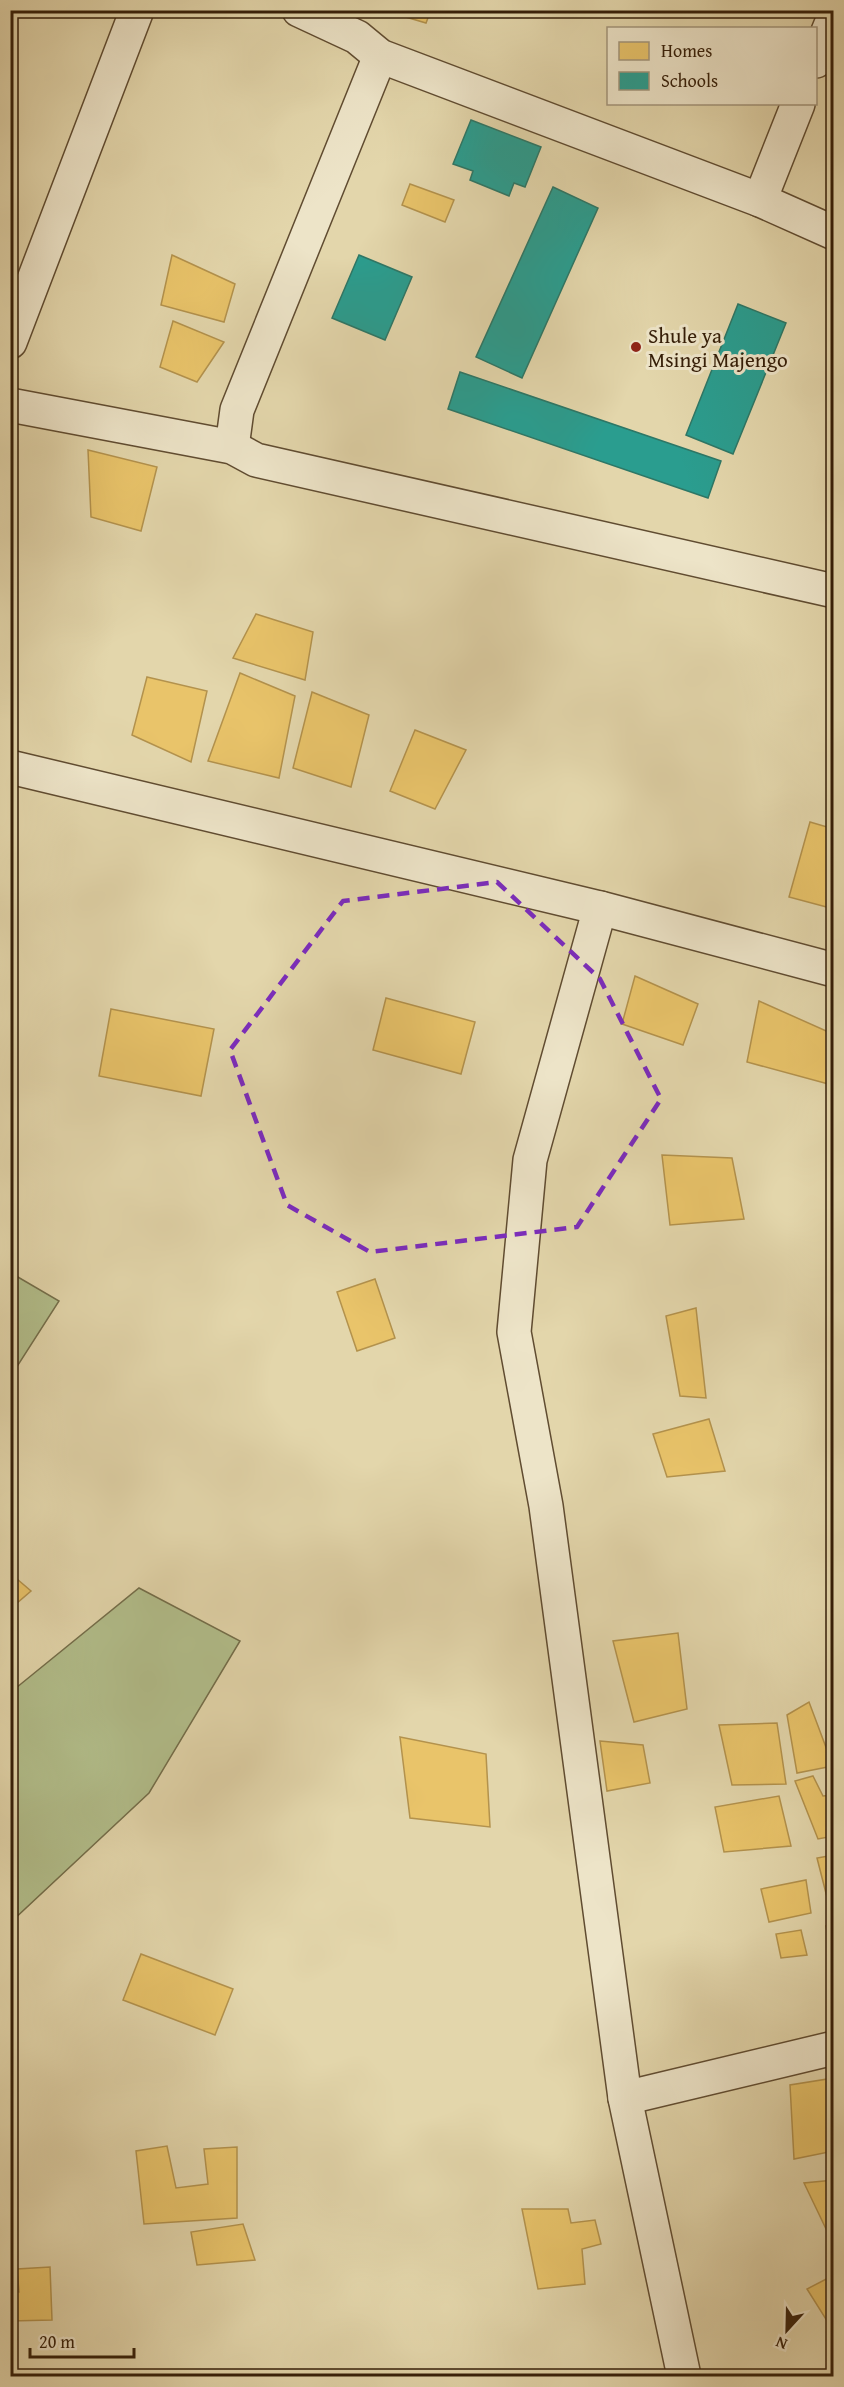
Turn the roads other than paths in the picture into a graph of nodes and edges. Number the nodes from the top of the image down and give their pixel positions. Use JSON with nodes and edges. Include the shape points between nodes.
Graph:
{"nodes":[{"id":1,"x":137,"y":10,"type":"edge"},
{"id":2,"x":299,"y":10,"type":"edge"},
{"id":3,"x":834,"y":17,"type":"edge"},
{"id":4,"x":380,"y":56,"type":"junction"},
{"id":5,"x":817,"y":59,"type":"edge"},
{"id":6,"x":798,"y":105,"type":"edge"},
{"id":7,"x":760,"y":200,"type":"junction"},
{"id":8,"x":834,"y":233,"type":"edge"},
{"id":9,"x":10,"y":342,"type":"edge"},
{"id":10,"x":10,"y":405,"type":"edge"},
{"id":11,"x":232,"y":447,"type":"junction"},
{"id":12,"x":834,"y":591,"type":"edge"},
{"id":13,"x":10,"y":767,"type":"edge"},
{"id":14,"x":600,"y":908,"type":"junction"},
{"id":15,"x":834,"y":970,"type":"edge"},
{"id":16,"x":834,"y":2048,"type":"edge"},
{"id":17,"x":625,"y":2098,"type":"junction"},
{"id":18,"x":684,"y":2376,"type":"edge"}],
"edges":[{"from":1,"to":9,"type":"street"},
{"from":2,"to":4,"type":"street","via":[[357,37]]},
{"from":3,"to":5,"type":"street"},
{"from":4,"to":7,"type":"street"},
{"from":4,"to":11,"type":"street","via":[[237,410]]},
{"from":6,"to":7,"type":"street"},
{"from":7,"to":8,"type":"street"},
{"from":10,"to":11,"type":"street"},
{"from":11,"to":12,"type":"street","via":[[256,460]]},
{"from":13,"to":14,"type":"street"},
{"from":14,"to":15,"type":"street"},
{"from":14,"to":17,"type":"street","via":[[530,1160],[514,1332],[546,1506]]},
{"from":16,"to":17,"type":"street"},
{"from":17,"to":18,"type":"street"}]}
